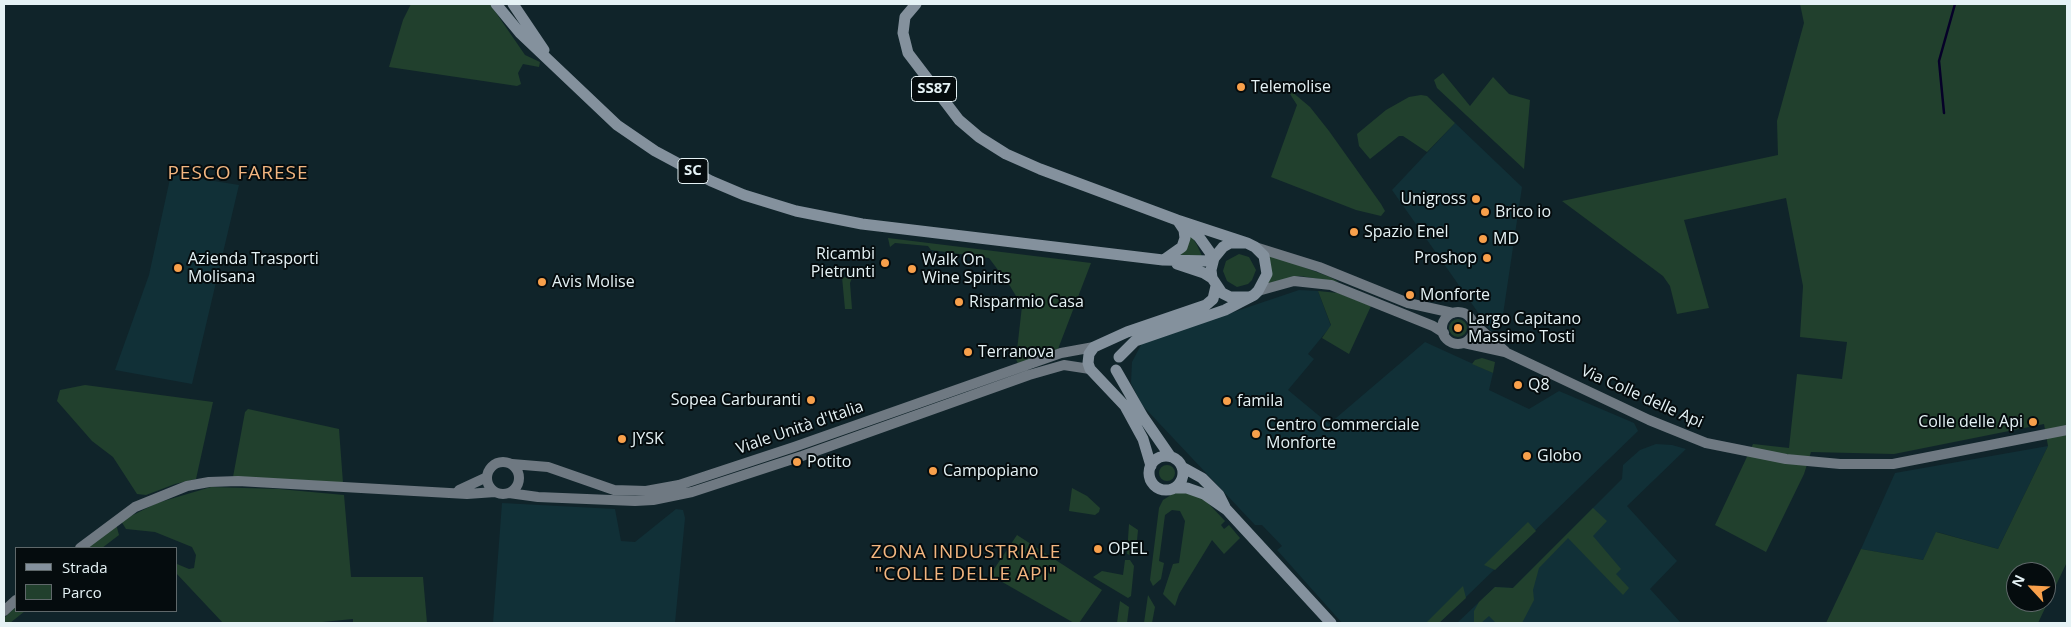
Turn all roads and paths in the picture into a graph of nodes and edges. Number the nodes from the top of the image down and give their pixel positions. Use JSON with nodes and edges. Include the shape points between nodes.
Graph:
{"nodes":[{"id":1,"x":496,"y":4,"type":"edge"},
{"id":2,"x":513,"y":4,"type":"edge"},
{"id":3,"x":916,"y":4,"type":"edge"},
{"id":4,"x":552,"y":64,"type":"junction"},
{"id":5,"x":1177,"y":220,"type":"junction"},
{"id":6,"x":1251,"y":245,"type":"junction"},
{"id":7,"x":1163,"y":260,"type":"junction"},
{"id":8,"x":1213,"y":260,"type":"junction"},
{"id":9,"x":1214,"y":282,"type":"junction"},
{"id":10,"x":1253,"y":294,"type":"junction"},
{"id":11,"x":1453,"y":313,"type":"junction"},
{"id":12,"x":1473,"y":323,"type":"junction"},
{"id":13,"x":1444,"y":334,"type":"junction"},
{"id":14,"x":1464,"y":343,"type":"junction"},
{"id":15,"x":1098,"y":345,"type":"junction"},
{"id":16,"x":1505,"y":352,"type":"junction"},
{"id":17,"x":1119,"y":356,"type":"junction"},
{"id":18,"x":1116,"y":370,"type":"junction"},
{"id":19,"x":1093,"y":372,"type":"junction"},
{"id":20,"x":2067,"y":430,"type":"edge"},
{"id":21,"x":1170,"y":456,"type":"junction"},
{"id":22,"x":512,"y":464,"type":"junction"},
{"id":23,"x":1151,"y":466,"type":"junction"},
{"id":24,"x":1182,"y":467,"type":"junction"},
{"id":25,"x":487,"y":477,"type":"junction"},
{"id":26,"x":1174,"y":488,"type":"junction"},
{"id":27,"x":451,"y":492,"type":"junction"},
{"id":28,"x":495,"y":492,"type":"junction"},
{"id":29,"x":509,"y":493,"type":"junction"},
{"id":30,"x":1227,"y":510,"type":"junction"},
{"id":31,"x":81,"y":547,"type":"edge"},
{"id":32,"x":15,"y":601,"type":"edge"},
{"id":33,"x":4,"y":611,"type":"edge"},
{"id":34,"x":1331,"y":623,"type":"edge"}],
"edges":[{"from":1,"to":4,"type":"main road","number":"SC"},
{"from":2,"to":4,"type":"main road","number":"SC"},
{"from":3,"to":5,"type":"main road","number":"SS87","via":[[905,17],[903,33],[908,54],[959,120],[979,137],[1032,165]]},
{"from":4,"to":7,"type":"main road","number":"SC","via":[[605,115],[655,150],[711,181],[779,206],[870,225]]},
{"from":5,"to":6,"type":"main road","number":"SS87"},
{"from":5,"to":7,"type":"main road","via":[[1184,230],[1182,247]]},
{"from":5,"to":8,"type":"main road","number":"SS87","via":[[1199,237]]},
{"from":6,"to":8,"type":"main road","via":[[1230,243]]},
{"from":6,"to":10,"type":"main road","via":[[1264,256],[1268,268],[1266,281]]},
{"from":6,"to":11,"type":"street","number":"SS87","via":[[1319,266],[1408,303]]},
{"from":7,"to":8,"type":"main road","number":"SC"},
{"from":7,"to":9,"type":"main road","number":"SC","via":[[1204,273]]},
{"from":8,"to":9,"type":"main road"},
{"from":9,"to":10,"type":"main road","via":[[1230,297]]},
{"from":9,"to":15,"type":"main road","via":[[1213,299],[1206,305]]},
{"from":10,"to":13,"type":"street","via":[[1294,281],[1331,285],[1433,326]]},
{"from":10,"to":17,"type":"main road","via":[[1225,310],[1135,341]]},
{"from":11,"to":12,"type":"street","via":[[1465,314]]},
{"from":11,"to":13,"type":"street","via":[[1444,321]]},
{"from":12,"to":14,"type":"street","via":[[1472,335]]},
{"from":12,"to":16,"type":"street","name":"Via Colle delle Api"},
{"from":13,"to":14,"type":"street","via":[[1452,342]]},
{"from":14,"to":16,"type":"street","name":"Via Colle delle Api"},
{"from":15,"to":17,"type":"main road","via":[[1113,347]]},
{"from":15,"to":19,"type":"main road","via":[[1088,357]]},
{"from":15,"to":22,"type":"street","name":"Viale Unità d'Italia","via":[[1061,353],[679,485],[646,491],[614,490],[548,468]]},
{"from":16,"to":20,"type":"street","name":"Via Colle delle Api","via":[[1668,429],[1706,443],[1786,459],[1893,464]]},
{"from":17,"to":18,"type":"main road"},
{"from":18,"to":19,"type":"main road","via":[[1107,376]]},
{"from":18,"to":21,"type":"main road"},
{"from":19,"to":23,"type":"main road","via":[[1125,406],[1143,439]]},
{"from":19,"to":29,"type":"street","name":"Viale Unità d'Italia","via":[[1064,365],[1029,375],[692,492],[635,501]]},
{"from":21,"to":23,"type":"main road","via":[[1159,458]]},
{"from":21,"to":24,"type":"main road"},
{"from":22,"to":25,"type":"street","name":"Viale Unità d'Italia","via":[[504,461],[494,464]]},
{"from":22,"to":29,"type":"street","via":[[520,477],[517,487]]},
{"from":23,"to":26,"type":"main road","via":[[1153,483],[1162,489]]},
{"from":24,"to":26,"type":"main road","via":[[1182,479]]},
{"from":24,"to":30,"type":"main road","via":[[1208,484]]},
{"from":25,"to":27,"type":"street"},
{"from":25,"to":28,"type":"street"},
{"from":26,"to":30,"type":"main road","via":[[1187,488],[1204,494]]},
{"from":27,"to":28,"type":"street","name":"Viale Unità d'Italia"},
{"from":27,"to":31,"type":"street","name":"Viale Unità d'Italia","via":[[209,482],[179,488],[135,507]]},
{"from":28,"to":29,"type":"street","name":"Viale Unità d'Italia"},
{"from":30,"to":34,"type":"main road"},
{"from":32,"to":33,"type":"street"}]}
